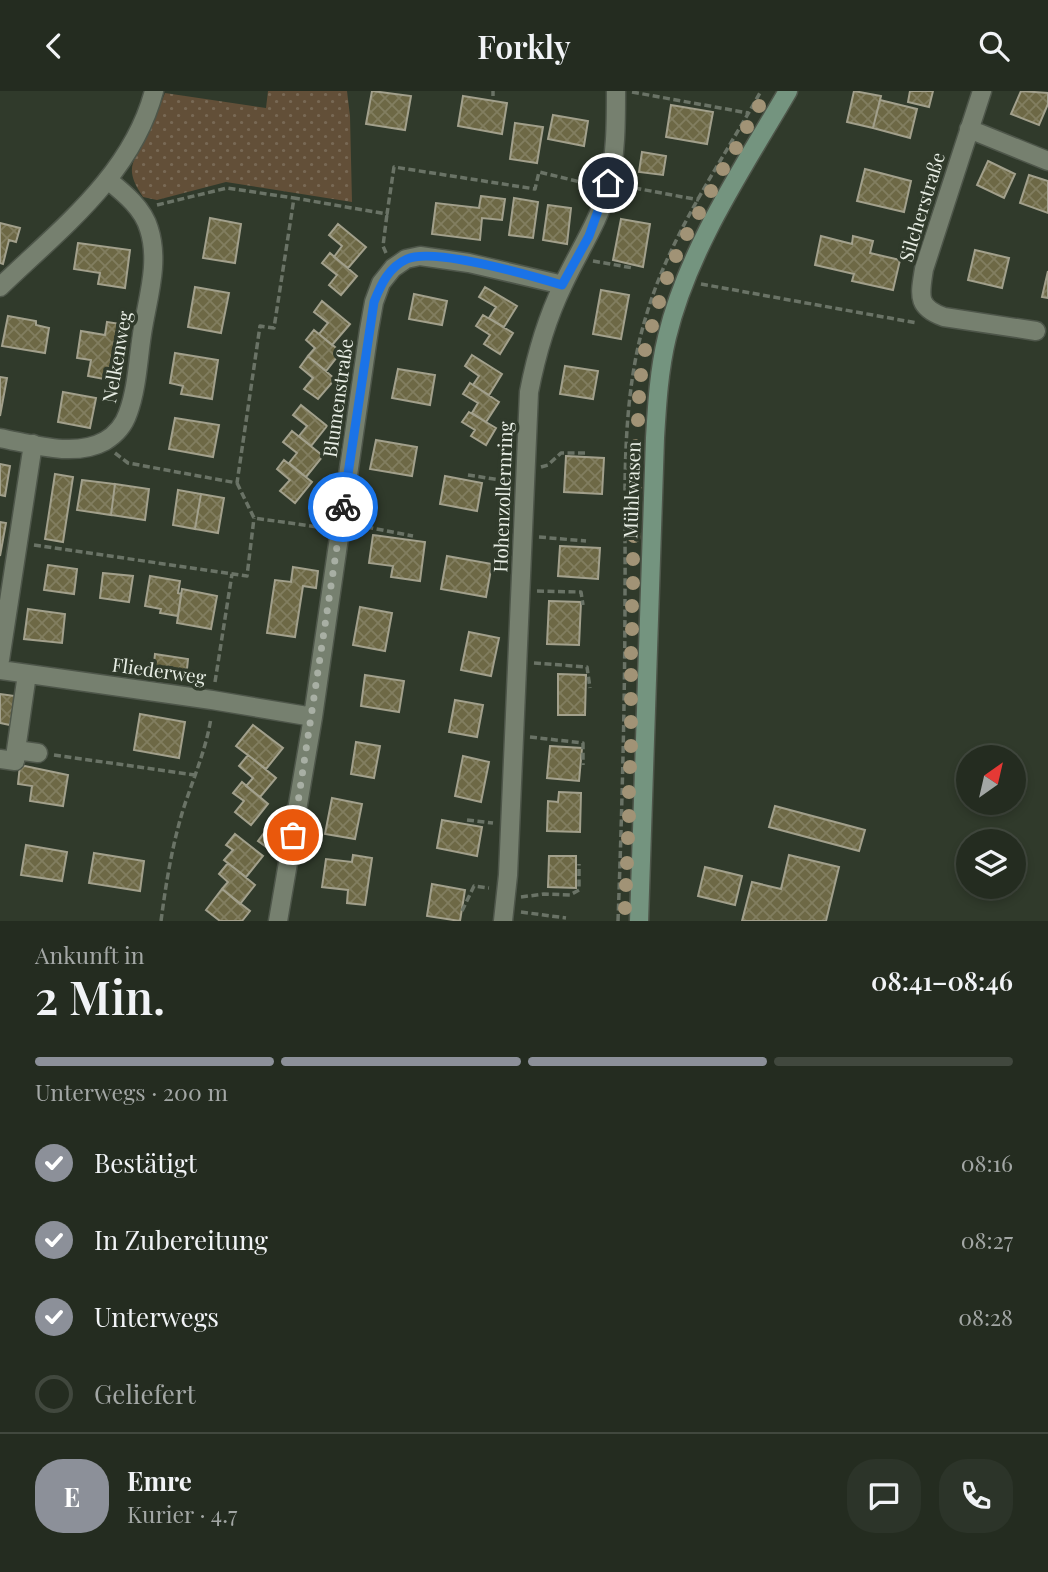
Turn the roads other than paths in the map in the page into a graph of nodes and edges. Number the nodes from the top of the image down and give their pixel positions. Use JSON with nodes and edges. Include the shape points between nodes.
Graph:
{"nodes":[{"id":1,"x":154,"y":91,"type":"edge"},
{"id":2,"x":616,"y":91,"type":"edge"},
{"id":3,"x":788,"y":91,"type":"edge"},
{"id":4,"x":982,"y":91,"type":"edge"},
{"id":5,"x":970,"y":129,"type":"junction"},
{"id":6,"x":1048,"y":161,"type":"edge"},
{"id":7,"x":108,"y":180,"type":"junction"},
{"id":8,"x":562,"y":285,"type":"junction"},
{"id":9,"x":0,"y":287,"type":"edge"},
{"id":10,"x":1036,"y":331,"type":"dead end"},
{"id":11,"x":0,"y":438,"type":"edge"},
{"id":12,"x":33,"y":444,"type":"junction"},
{"id":13,"x":0,"y":660,"type":"edge"},
{"id":14,"x":0,"y":670,"type":"edge"},
{"id":15,"x":27,"y":674,"type":"junction"},
{"id":16,"x":313,"y":717,"type":"junction"},
{"id":17,"x":16,"y":750,"type":"junction"},
{"id":18,"x":38,"y":753,"type":"road end"},
{"id":19,"x":0,"y":759,"type":"edge"},
{"id":20,"x":505,"y":904,"type":"edge"},
{"id":21,"x":278,"y":921,"type":"edge"},
{"id":22,"x":639,"y":921,"type":"edge"}],
"edges":[{"from":1,"to":7,"type":"street","via":[[137,135]]},
{"from":2,"to":8,"type":"street","name":"Hohenzollernring","via":[[608,185],[589,236]]},
{"from":3,"to":22,"type":"street","name":"Mühlwasen","via":[[706,236],[667,335],[656,412]]},
{"from":4,"to":5,"type":"street","name":"Silcherstraße"},
{"from":5,"to":6,"type":"street"},
{"from":5,"to":10,"type":"street","name":"Silcherstraße","via":[[924,269],[920,296],[931,312],[944,317]]},
{"from":7,"to":9,"type":"street"},
{"from":7,"to":12,"type":"street","name":"Nelkenweg","via":[[138,209],[153,245],[152,278],[128,415],[120,428],[93,447]]},
{"from":8,"to":16,"type":"street","name":"Blumenstraße","via":[[420,256],[406,259],[381,283],[374,302]]},
{"from":8,"to":20,"type":"street","name":"Hohenzollernring","via":[[533,371],[527,408]]},
{"from":11,"to":12,"type":"street"},
{"from":12,"to":13,"type":"street"},
{"from":14,"to":15,"type":"street","name":"Fliederweg"},
{"from":15,"to":16,"type":"street","name":"Fliederweg"},
{"from":15,"to":17,"type":"street"},
{"from":16,"to":21,"type":"street","name":"Blumenstraße"},
{"from":17,"to":18,"type":"street"},
{"from":17,"to":19,"type":"street","via":[[15,761]]}]}
